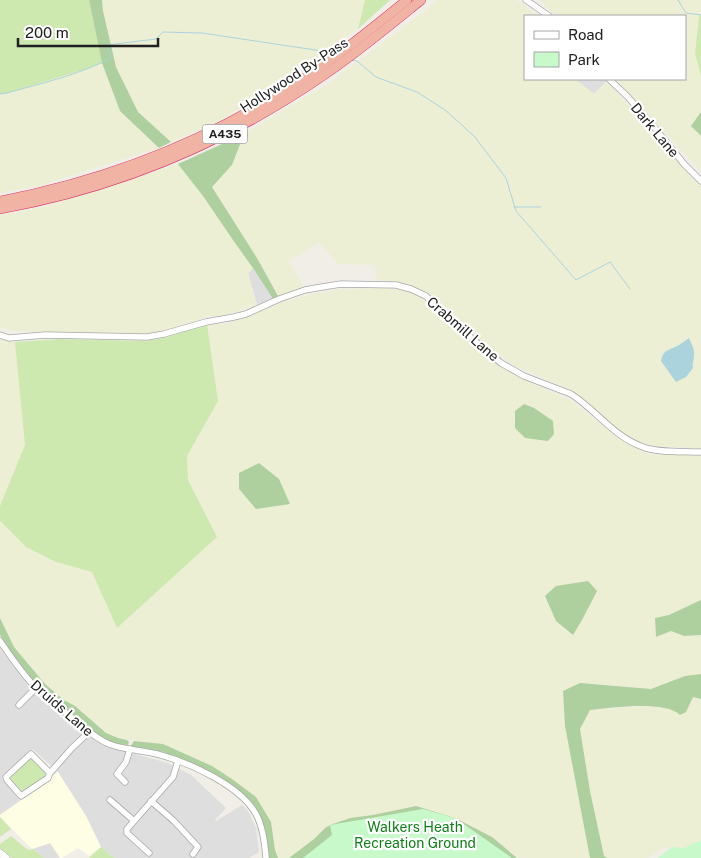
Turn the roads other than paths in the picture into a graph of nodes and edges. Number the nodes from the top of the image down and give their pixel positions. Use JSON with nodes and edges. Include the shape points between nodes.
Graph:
{"nodes":[{"id":1,"x":407,"y":0,"type":"edge"},
{"id":2,"x":421,"y":0,"type":"edge"},
{"id":3,"x":526,"y":0,"type":"edge"},
{"id":4,"x":547,"y":15,"type":"edge"},
{"id":5,"x":610,"y":80,"type":"edge"},
{"id":6,"x":701,"y":181,"type":"edge"},
{"id":7,"x":0,"y":201,"type":"edge"},
{"id":8,"x":0,"y":209,"type":"edge"},
{"id":9,"x":0,"y":334,"type":"edge"},
{"id":10,"x":701,"y":452,"type":"edge"},
{"id":11,"x":0,"y":641,"type":"edge"},
{"id":12,"x":36,"y":688,"type":"junction"},
{"id":13,"x":19,"y":704,"type":"dead end"},
{"id":14,"x":88,"y":732,"type":"junction"},
{"id":15,"x":130,"y":749,"type":"junction"},
{"id":16,"x":178,"y":761,"type":"junction"},
{"id":17,"x":50,"y":773,"type":"junction"},
{"id":18,"x":125,"y":782,"type":"dead end"},
{"id":19,"x":110,"y":800,"type":"dead end"},
{"id":20,"x":151,"y":801,"type":"junction"},
{"id":21,"x":133,"y":820,"type":"junction"},
{"id":22,"x":149,"y":853,"type":"dead end"},
{"id":23,"x":194,"y":854,"type":"dead end"},
{"id":24,"x":266,"y":858,"type":"edge"}],
"edges":[{"from":1,"to":7,"type":"highway","name":"Hollywood By-Pass","number":"A435","via":[[320,68],[234,120],[134,164],[83,181]]},
{"from":2,"to":8,"type":"highway","name":"Hollywood By-Pass","number":"A435","via":[[325,74],[235,129],[178,156],[94,187]]},
{"from":3,"to":4,"type":"street"},
{"from":5,"to":6,"type":"street","name":"Dark Lane"},
{"from":9,"to":10,"type":"street","name":"Crabmill Lane","via":[[9,338],[45,335],[147,337],[234,318],[305,290],[341,284],[396,285],[426,296],[501,363],[524,376],[571,394],[631,442],[656,450]]},
{"from":11,"to":12,"type":"street","name":"Druids Lane"},
{"from":12,"to":13,"type":"street"},
{"from":12,"to":14,"type":"street","name":"Druids Lane"},
{"from":14,"to":15,"type":"street","name":"Druids Lane","via":[[110,744]]},
{"from":14,"to":17,"type":"street"},
{"from":15,"to":16,"type":"street","name":"Druids Lane"},
{"from":15,"to":18,"type":"street","via":[[117,774]]},
{"from":16,"to":20,"type":"street","via":[[173,777]]},
{"from":16,"to":24,"type":"street","name":"Druids Lane","via":[[225,784],[248,802],[260,823]]},
{"from":17,"to":17,"type":"street","via":[[48,778],[21,796],[6,777],[31,754]]},
{"from":19,"to":21,"type":"street"},
{"from":20,"to":21,"type":"street"},
{"from":20,"to":23,"type":"street","via":[[198,847]]},
{"from":21,"to":22,"type":"street","via":[[126,829],[127,833]]}]}
